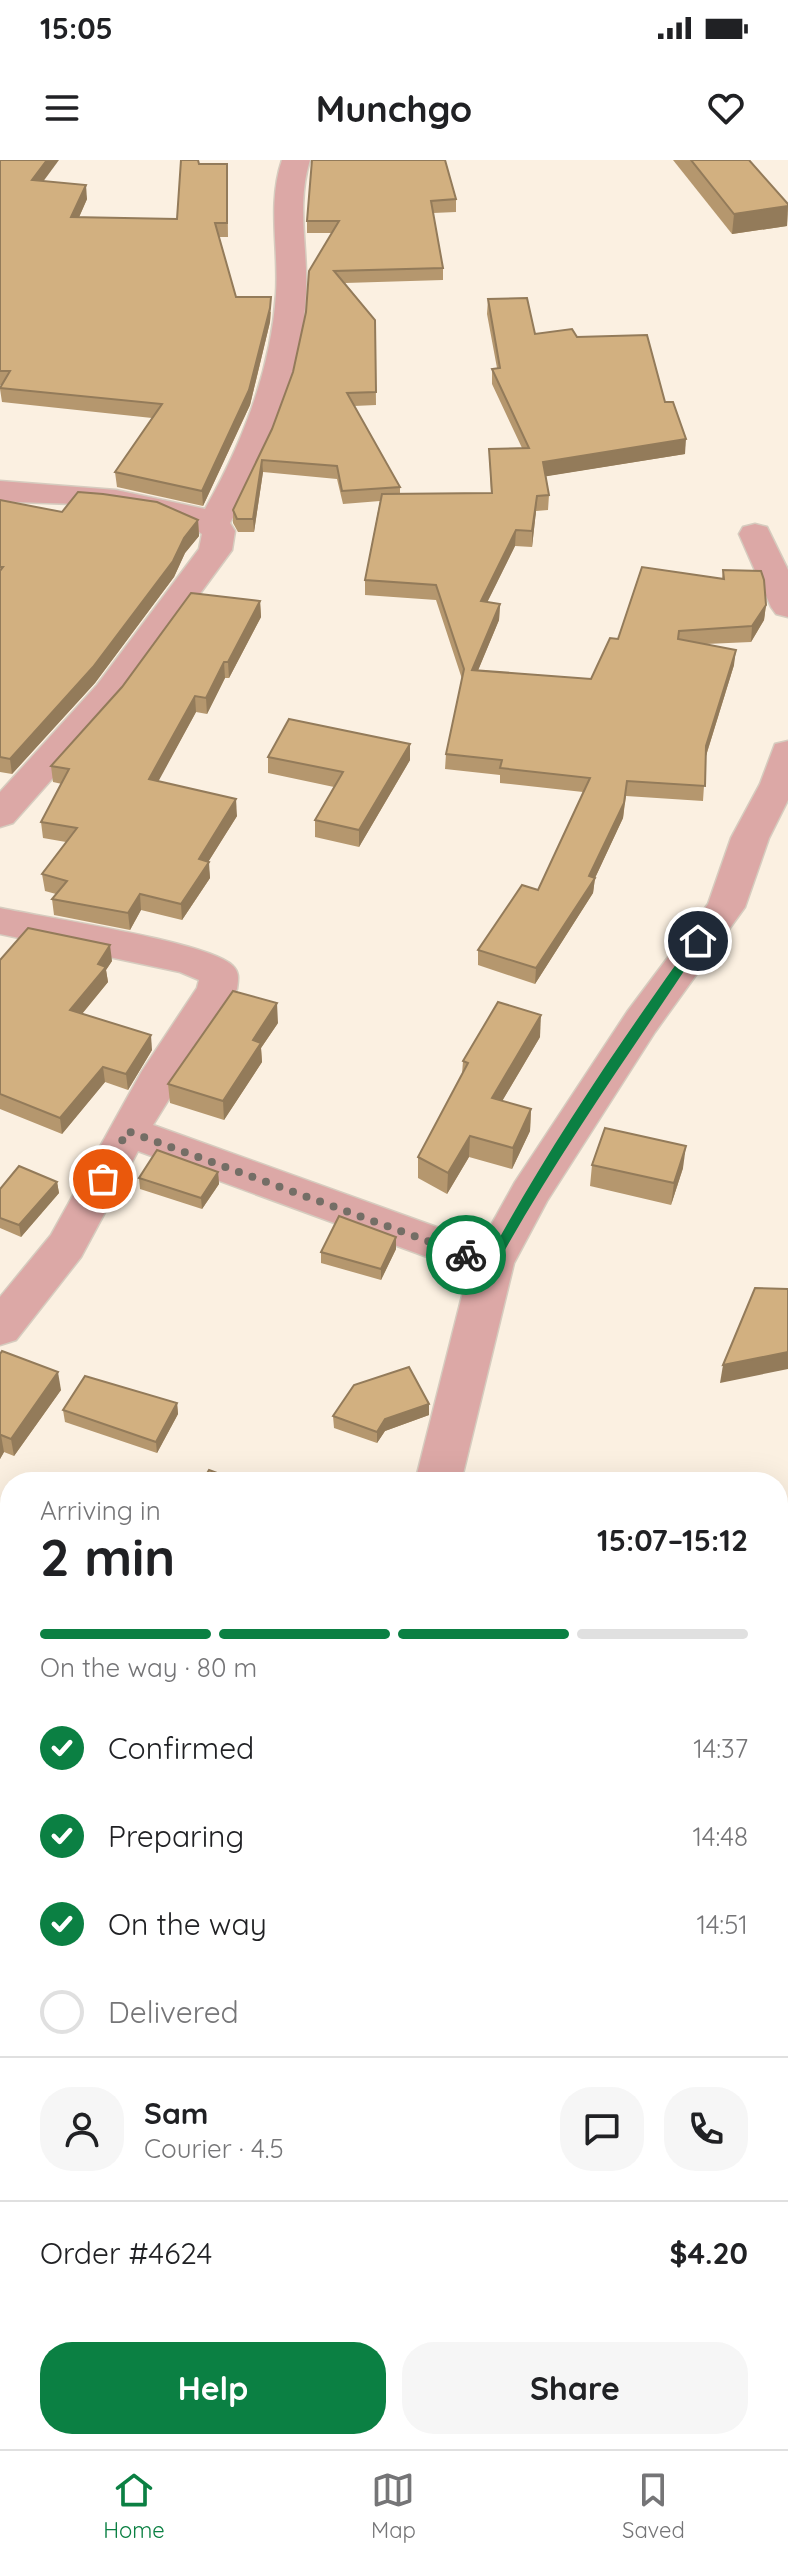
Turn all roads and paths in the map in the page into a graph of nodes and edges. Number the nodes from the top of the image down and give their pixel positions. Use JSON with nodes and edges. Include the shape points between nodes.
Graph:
{"nodes":[{"id":1,"x":296,"y":160,"type":"edge"},
{"id":2,"x":0,"y":491,"type":"edge"},
{"id":3,"x":213,"y":524,"type":"junction"},
{"id":4,"x":755,"y":534,"type":"dead end"},
{"id":5,"x":788,"y":607,"type":"edge"},
{"id":6,"x":788,"y":752,"type":"edge"},
{"id":7,"x":0,"y":815,"type":"edge"},
{"id":8,"x":0,"y":921,"type":"edge"},
{"id":9,"x":127,"y":1131,"type":"junction"},
{"id":10,"x":492,"y":1263,"type":"junction"},
{"id":11,"x":0,"y":1328,"type":"edge"},
{"id":12,"x":440,"y":1472,"type":"edge"}],
"edges":[{"from":1,"to":3,"type":"street","via":[[286,215],[291,293],[275,376],[242,475]]},
{"from":2,"to":3,"type":"street","via":[[164,507]]},
{"from":3,"to":7,"type":"street","via":[[219,531],[215,550],[185,591],[109,693]]},
{"from":4,"to":5,"type":"street"},
{"from":6,"to":10,"type":"street","via":[[726,907],[641,1022],[530,1193]]},
{"from":8,"to":9,"type":"street","via":[[182,959],[219,975],[217,989]]},
{"from":9,"to":10,"type":"street"},
{"from":9,"to":11,"type":"street","via":[[66,1246]]},
{"from":10,"to":12,"type":"street"}]}
